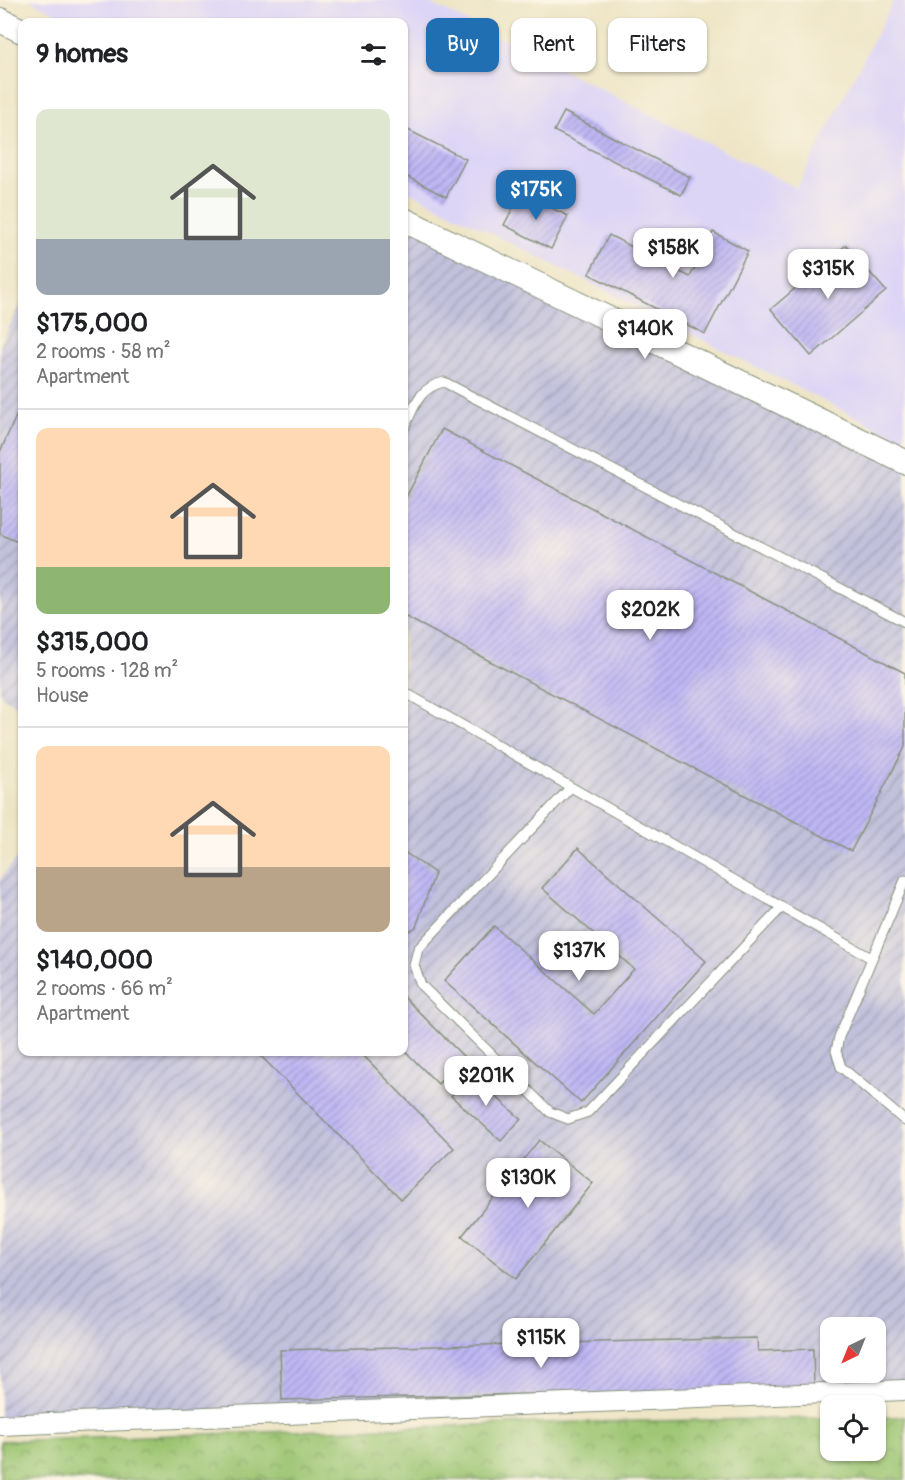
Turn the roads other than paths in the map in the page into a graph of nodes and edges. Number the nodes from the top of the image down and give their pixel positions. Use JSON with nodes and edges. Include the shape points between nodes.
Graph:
{"nodes":[{"id":1,"x":0,"y":20,"type":"edge"},
{"id":2,"x":18,"y":29,"type":"edge"},
{"id":3,"x":408,"y":222,"type":"edge"},
{"id":4,"x":408,"y":420,"type":"edge"},
{"id":5,"x":905,"y":462,"type":"edge"},
{"id":6,"x":905,"y":622,"type":"edge"},
{"id":7,"x":408,"y":694,"type":"edge"},
{"id":8,"x":570,"y":787,"type":"junction"},
{"id":9,"x":905,"y":880,"type":"edge"},
{"id":10,"x":782,"y":908,"type":"junction"},
{"id":11,"x":871,"y":958,"type":"junction"},
{"id":12,"x":905,"y":1121,"type":"edge"},
{"id":13,"x":905,"y":1390,"type":"edge"},
{"id":14,"x":0,"y":1425,"type":"edge"}],
"edges":[{"from":1,"to":2,"type":"street"},
{"from":3,"to":5,"type":"street"},
{"from":4,"to":6,"type":"lane","via":[[421,393],[444,382]]},
{"from":7,"to":8,"type":"lane"},
{"from":8,"to":10,"type":"lane"},
{"from":8,"to":10,"type":"lane","via":[[418,949],[414,965],[421,985],[550,1112],[568,1119],[588,1112]]},
{"from":9,"to":11,"type":"lane"},
{"from":10,"to":11,"type":"lane"},
{"from":11,"to":12,"type":"lane","via":[[836,1051],[841,1067]]},
{"from":13,"to":14,"type":"street"}]}
